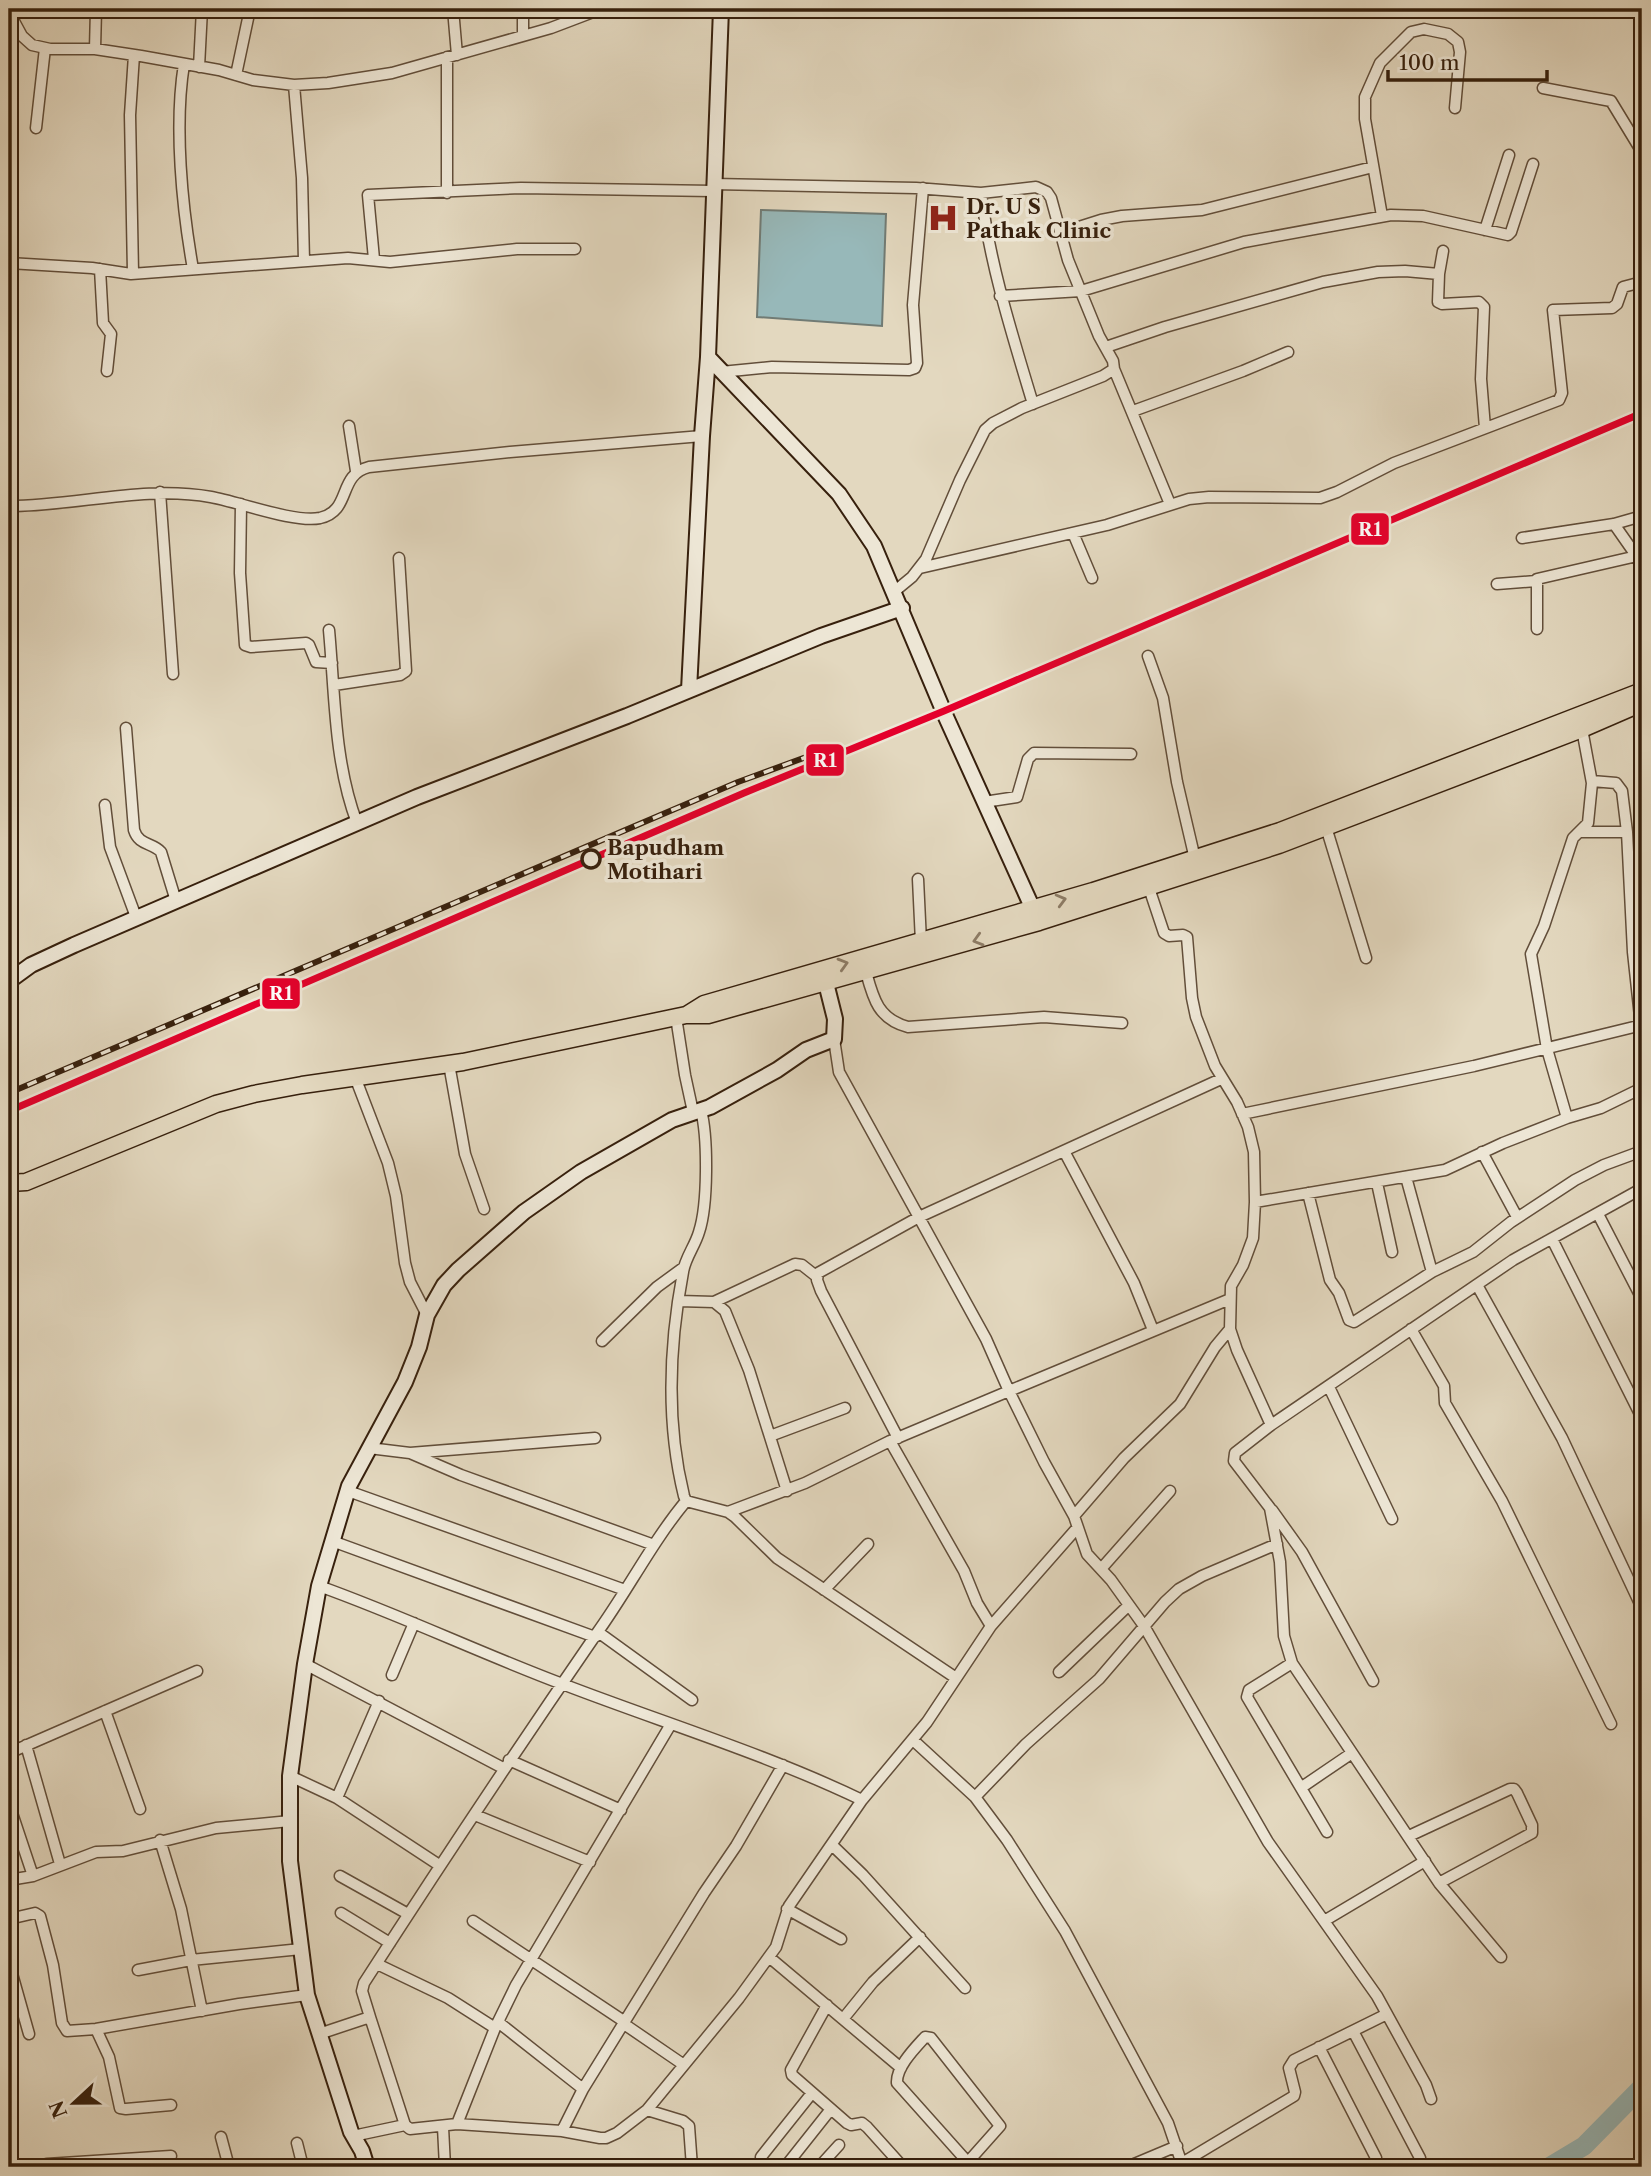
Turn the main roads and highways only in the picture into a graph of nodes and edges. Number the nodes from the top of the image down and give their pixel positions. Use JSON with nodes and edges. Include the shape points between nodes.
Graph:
{"nodes":[{"id":1,"x":1642,"y":691,"type":"edge"},
{"id":2,"x":1642,"y":703,"type":"edge"},
{"id":3,"x":1035,"y":915,"type":"junction"},
{"id":4,"x":681,"y":1016,"type":"junction"},
{"id":5,"x":9,"y":1183,"type":"edge"}],
"edges":[{"from":3,"to":1,"type":"main road","one_way":true,"via":[[1093,891],[1280,831]]},
{"from":2,"to":3,"type":"main road","via":[[1279,845],[1149,888]]},
{"from":4,"to":3,"type":"main road","one_way":true,"via":[[704,1004],[921,942]]},
{"from":3,"to":4,"type":"main road","one_way":true,"via":[[866,972],[708,1015]]},
{"from":4,"to":5,"type":"main road","via":[[449,1064],[254,1094],[216,1104],[49,1174]]}]}
